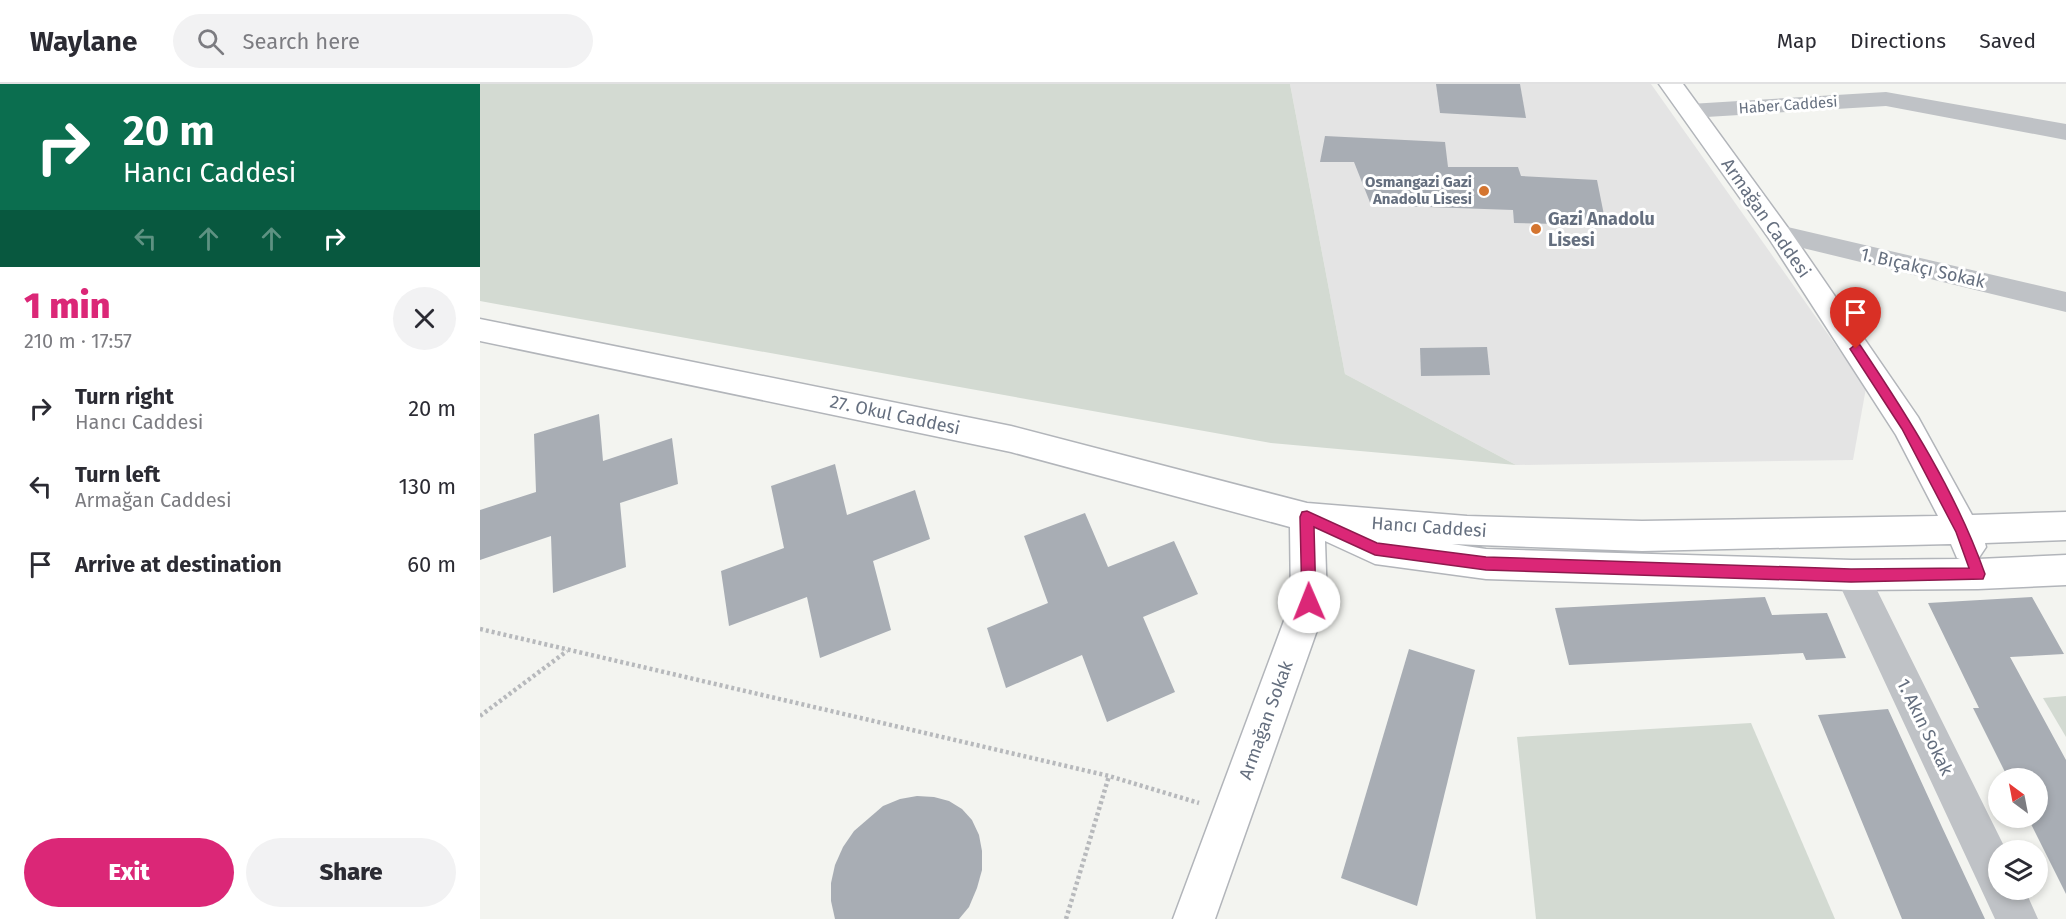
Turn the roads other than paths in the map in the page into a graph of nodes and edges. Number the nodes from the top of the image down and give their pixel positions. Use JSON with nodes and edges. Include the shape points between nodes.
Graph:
{"nodes":[{"id":1,"x":1671,"y":84,"type":"edge"},
{"id":2,"x":1882,"y":92,"type":"edge"},
{"id":3,"x":1690,"y":111,"type":"junction"},
{"id":4,"x":2066,"y":132,"type":"edge"},
{"id":5,"x":1779,"y":234,"type":"junction"},
{"id":6,"x":2066,"y":302,"type":"edge"},
{"id":7,"x":480,"y":330,"type":"edge"},
{"id":8,"x":1307,"y":517,"type":"junction"},
{"id":9,"x":2066,"y":526,"type":"edge"},
{"id":10,"x":1963,"y":530,"type":"junction"},
{"id":11,"x":2066,"y":570,"type":"edge"},
{"id":12,"x":1978,"y":574,"type":"junction"},
{"id":13,"x":1851,"y":575,"type":"junction"},
{"id":14,"x":1988,"y":858,"type":"edge"},
{"id":15,"x":2008,"y":900,"type":"edge"},
{"id":16,"x":1194,"y":919,"type":"edge"},
{"id":17,"x":2017,"y":919,"type":"edge"}],
"edges":[{"from":1,"to":3,"type":"main road","name":"Armağan Caddesi"},
{"from":2,"to":3,"type":"street","name":"Haber Caddesi"},
{"from":2,"to":4,"type":"street","name":"Haber Caddesi"},
{"from":3,"to":5,"type":"main road","name":"Armağan Caddesi"},
{"from":5,"to":6,"type":"street","name":"1. Bıçakçı Sokak"},
{"from":5,"to":10,"type":"main road","name":"Armağan Caddesi","via":[[1907,426]]},
{"from":7,"to":8,"type":"main road","name":"27. Okul Caddesi","via":[[1011,439]]},
{"from":8,"to":10,"type":"main road","name":"Hancı Caddesi","via":[[1467,531],[1642,536]]},
{"from":8,"to":13,"type":"main road","name":"Hancı Caddesi","via":[[1375,549],[1486,564]]},
{"from":8,"to":16,"type":"main road","name":"Armağan Sokak","via":[[1309,602]]},
{"from":9,"to":10,"type":"main road","name":"Hancı Caddesi"},
{"from":10,"to":12,"type":"main road","name":"Armağan Caddesi"},
{"from":11,"to":12,"type":"main road","name":"Hancı Caddesi"},
{"from":12,"to":13,"type":"main road","name":"Hancı Caddesi"},
{"from":13,"to":14,"type":"street","name":"1. Akın Sokak"},
{"from":15,"to":17,"type":"street"}]}
